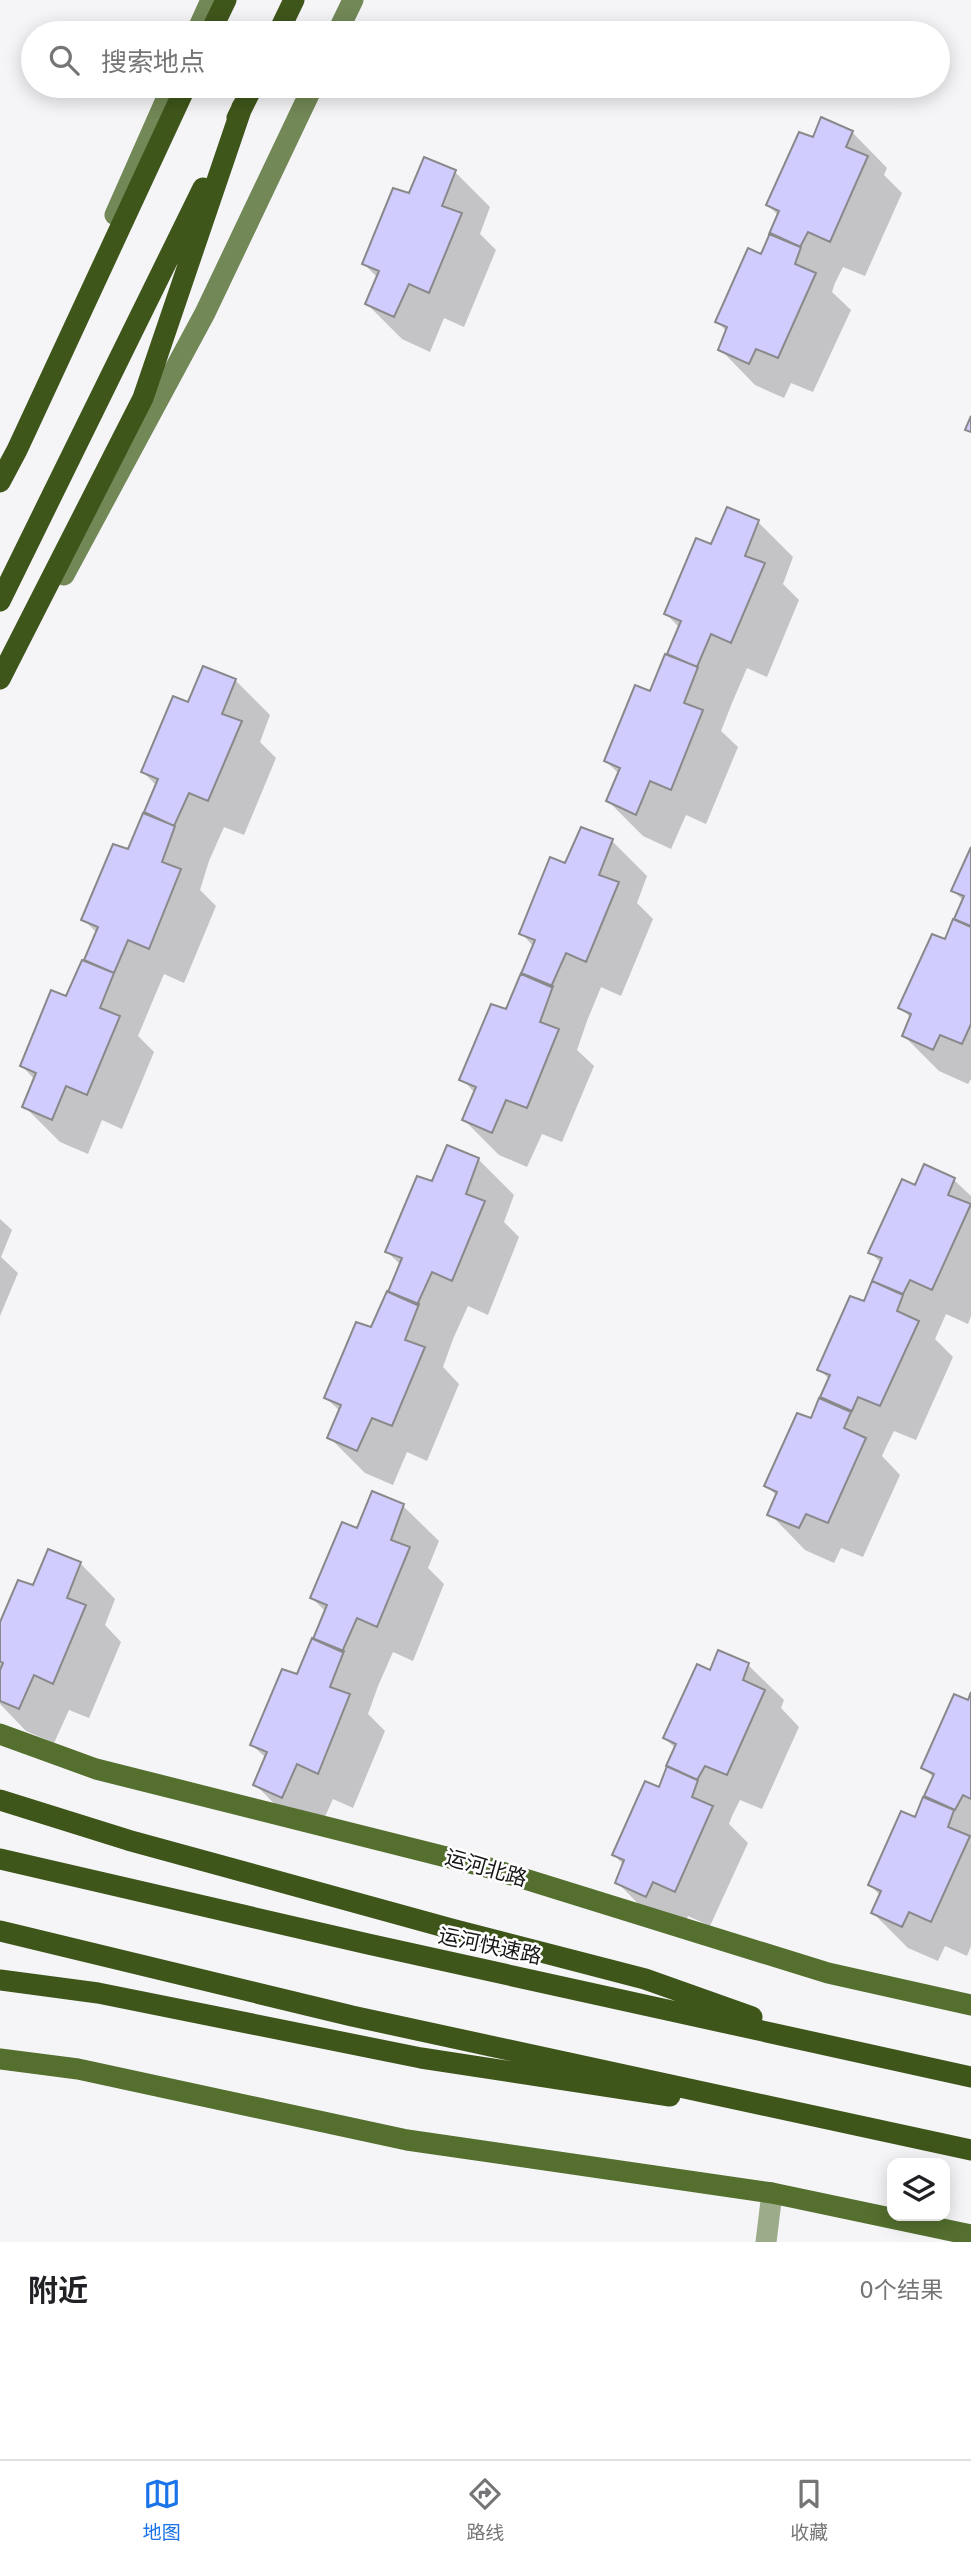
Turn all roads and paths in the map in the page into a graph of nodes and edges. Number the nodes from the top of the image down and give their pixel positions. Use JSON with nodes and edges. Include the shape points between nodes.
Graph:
{"nodes":[{"id":1,"x":211,"y":0,"type":"edge"},
{"id":2,"x":226,"y":0,"type":"edge"},
{"id":3,"x":353,"y":0,"type":"edge"},
{"id":4,"x":293,"y":2,"type":"edge"},
{"id":5,"x":201,"y":21,"type":"edge"},
{"id":6,"x":216,"y":21,"type":"edge"},
{"id":7,"x":284,"y":21,"type":"edge"},
{"id":8,"x":343,"y":21,"type":"edge"},
{"id":9,"x":168,"y":98,"type":"edge"},
{"id":10,"x":180,"y":98,"type":"edge"},
{"id":11,"x":247,"y":98,"type":"edge"},
{"id":12,"x":307,"y":98,"type":"edge"},
{"id":13,"x":242,"y":107,"type":"junction"},
{"id":14,"x":18,"y":450,"type":"junction"},
{"id":15,"x":0,"y":475,"type":"edge"},
{"id":16,"x":0,"y":482,"type":"edge"},
{"id":17,"x":0,"y":601,"type":"edge"},
{"id":18,"x":0,"y":679,"type":"edge"},
{"id":19,"x":0,"y":694,"type":"edge"},
{"id":20,"x":0,"y":1734,"type":"edge"},
{"id":21,"x":0,"y":1800,"type":"edge"},
{"id":22,"x":0,"y":1859,"type":"edge"},
{"id":23,"x":0,"y":1931,"type":"edge"},
{"id":24,"x":0,"y":1980,"type":"edge"},
{"id":25,"x":971,"y":2005,"type":"edge"},
{"id":26,"x":840,"y":2048,"type":"junction"},
{"id":27,"x":0,"y":2059,"type":"edge"},
{"id":28,"x":971,"y":2077,"type":"edge"},
{"id":29,"x":827,"y":2117,"type":"junction"},
{"id":30,"x":971,"y":2150,"type":"edge"},
{"id":31,"x":772,"y":2193,"type":"junction"},
{"id":32,"x":971,"y":2235,"type":"edge"},
{"id":33,"x":766,"y":2242,"type":"edge"}],
"edges":[{"from":1,"to":5,"type":"street"},
{"from":2,"to":6,"type":"highway"},
{"from":3,"to":8,"type":"street"},
{"from":4,"to":7,"type":"highway"},
{"from":9,"to":15,"type":"street"},
{"from":10,"to":14,"type":"highway"},
{"from":11,"to":13,"type":"highway"},
{"from":12,"to":19,"type":"street","via":[[205,313]]},
{"from":13,"to":17,"type":"highway"},
{"from":13,"to":18,"type":"highway","via":[[143,398]]},
{"from":14,"to":15,"type":"highway"},
{"from":14,"to":16,"type":"highway"},
{"from":20,"to":25,"type":"main road","name":"运河北路","via":[[96,1769],[486,1867],[828,1973]]},
{"from":21,"to":26,"type":"highway","via":[[142,1844],[645,1979]]},
{"from":22,"to":26,"type":"highway","name":"运河快速路"},
{"from":23,"to":29,"type":"highway","via":[[352,2016]]},
{"from":24,"to":29,"type":"highway","via":[[98,1993],[421,2058]]},
{"from":26,"to":28,"type":"highway","name":"运河快速路"},
{"from":27,"to":31,"type":"main road","via":[[78,2070],[407,2140]]},
{"from":29,"to":30,"type":"highway"},
{"from":31,"to":32,"type":"main road"},
{"from":31,"to":33,"type":"street"}]}
